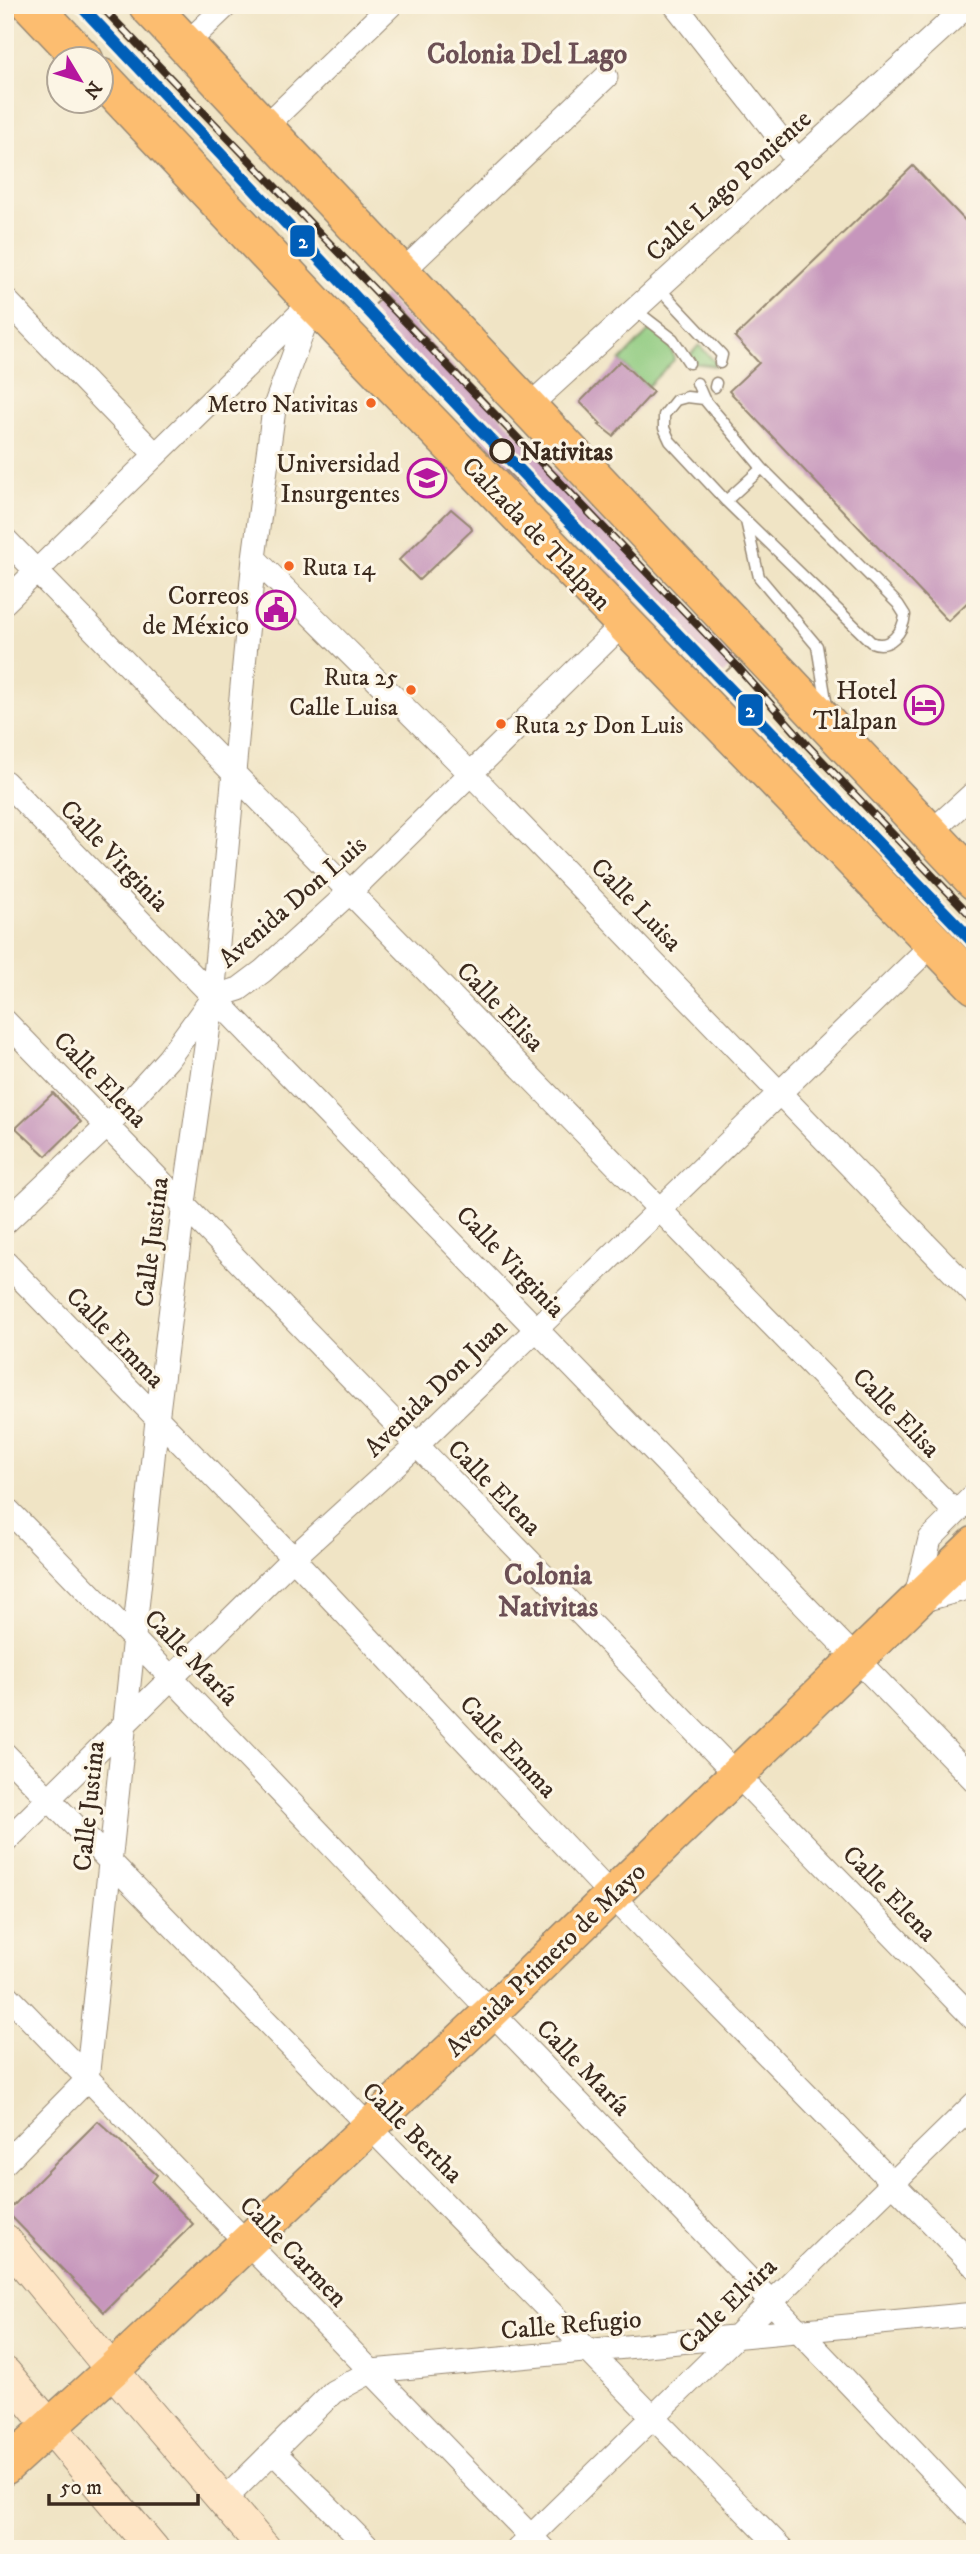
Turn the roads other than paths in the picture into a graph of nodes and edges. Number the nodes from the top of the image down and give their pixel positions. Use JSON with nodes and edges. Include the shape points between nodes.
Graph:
{"nodes":[{"id":1,"x":32,"y":5,"type":"edge"},
{"id":2,"x":148,"y":5,"type":"edge"},
{"id":3,"x":227,"y":5,"type":"edge"},
{"id":4,"x":391,"y":5,"type":"edge"},
{"id":5,"x":675,"y":5,"type":"edge"},
{"id":6,"x":968,"y":5,"type":"edge"},
{"id":7,"x":186,"y":44,"type":"junction"},
{"id":8,"x":71,"y":46,"type":"edge"},
{"id":9,"x":606,"y":78,"type":"dead end"},
{"id":10,"x":116,"y":93,"type":"edge"},
{"id":11,"x":265,"y":127,"type":"junction"},
{"id":12,"x":797,"y":160,"type":"junction"},
{"id":13,"x":400,"y":274,"type":"junction"},
{"id":14,"x":658,"y":287,"type":"junction"},
{"id":15,"x":5,"y":299,"type":"edge"},
{"id":16,"x":313,"y":302,"type":"junction"},
{"id":17,"x":634,"y":309,"type":"junction"},
{"id":18,"x":689,"y":363,"type":"dead end"},
{"id":19,"x":720,"y":363,"type":"dead end"},
{"id":20,"x":697,"y":383,"type":"dead end"},
{"id":21,"x":704,"y":399,"type":"junction"},
{"id":22,"x":528,"y":407,"type":"junction"},
{"id":23,"x":155,"y":454,"type":"junction"},
{"id":24,"x":762,"y":468,"type":"junction"},
{"id":25,"x":726,"y":501,"type":"junction"},
{"id":26,"x":745,"y":520,"type":"junction"},
{"id":27,"x":5,"y":539,"type":"edge"},
{"id":28,"x":254,"y":558,"type":"junction"},
{"id":29,"x":37,"y":571,"type":"junction"},
{"id":30,"x":5,"y":602,"type":"edge"},
{"id":31,"x":624,"y":623,"type":"junction"},
{"id":32,"x":831,"y":729,"type":"junction"},
{"id":33,"x":470,"y":773,"type":"junction"},
{"id":34,"x":233,"y":774,"type":"junction"},
{"id":35,"x":5,"y":782,"type":"edge"},
{"id":36,"x":975,"y":792,"type":"edge"},
{"id":37,"x":930,"y":833,"type":"junction"},
{"id":38,"x":975,"y":881,"type":"edge"},
{"id":39,"x":350,"y":892,"type":"junction"},
{"id":40,"x":934,"y":943,"type":"junction"},
{"id":41,"x":975,"y":985,"type":"edge"},
{"id":42,"x":213,"y":997,"type":"junction"},
{"id":43,"x":5,"y":1021,"type":"edge"},
{"id":44,"x":781,"y":1093,"type":"junction"},
{"id":45,"x":107,"y":1126,"type":"junction"},
{"id":46,"x":184,"y":1203,"type":"junction"},
{"id":47,"x":660,"y":1210,"type":"junction"},
{"id":48,"x":5,"y":1223,"type":"edge"},
{"id":49,"x":5,"y":1262,"type":"edge"},
{"id":50,"x":975,"y":1295,"type":"edge"},
{"id":51,"x":538,"y":1328,"type":"junction"},
{"id":52,"x":157,"y":1420,"type":"junction"},
{"id":53,"x":416,"y":1446,"type":"junction"},
{"id":54,"x":975,"y":1494,"type":"edge"},
{"id":55,"x":5,"y":1507,"type":"edge"},
{"id":56,"x":956,"y":1513,"type":"junction"},
{"id":57,"x":975,"y":1544,"type":"edge"},
{"id":58,"x":293,"y":1558,"type":"junction"},
{"id":59,"x":975,"y":1586,"type":"edge"},
{"id":60,"x":914,"y":1603,"type":"junction"},
{"id":61,"x":135,"y":1639,"type":"junction"},
{"id":62,"x":857,"y":1659,"type":"junction"},
{"id":63,"x":173,"y":1677,"type":"junction"},
{"id":64,"x":124,"y":1727,"type":"junction"},
{"id":65,"x":5,"y":1754,"type":"edge"},
{"id":66,"x":735,"y":1773,"type":"junction"},
{"id":67,"x":975,"y":1781,"type":"edge"},
{"id":68,"x":49,"y":1800,"type":"junction"},
{"id":69,"x":5,"y":1842,"type":"edge"},
{"id":70,"x":111,"y":1864,"type":"junction"},
{"id":71,"x":612,"y":1896,"type":"junction"},
{"id":72,"x":5,"y":1993,"type":"edge"},
{"id":73,"x":491,"y":2012,"type":"junction"},
{"id":74,"x":975,"y":2020,"type":"edge"},
{"id":75,"x":87,"y":2080,"type":"junction"},
{"id":76,"x":975,"y":2103,"type":"edge"},
{"id":77,"x":368,"y":2128,"type":"junction"},
{"id":78,"x":5,"y":2163,"type":"edge"},
{"id":79,"x":894,"y":2183,"type":"junction"},
{"id":80,"x":5,"y":2240,"type":"edge"},
{"id":81,"x":247,"y":2243,"type":"junction"},
{"id":82,"x":975,"y":2267,"type":"edge"},
{"id":83,"x":771,"y":2301,"type":"junction"},
{"id":84,"x":975,"y":2314,"type":"edge"},
{"id":85,"x":800,"y":2330,"type":"junction"},
{"id":86,"x":734,"y":2336,"type":"junction"},
{"id":87,"x":590,"y":2351,"type":"junction"},
{"id":88,"x":112,"y":2370,"type":"junction"},
{"id":89,"x":372,"y":2371,"type":"junction"},
{"id":90,"x":5,"y":2373,"type":"edge"},
{"id":91,"x":654,"y":2416,"type":"junction"},
{"id":92,"x":49,"y":2426,"type":"junction"},
{"id":93,"x":275,"y":2452,"type":"junction"},
{"id":94,"x":5,"y":2467,"type":"edge"},
{"id":95,"x":223,"y":2501,"type":"junction"},
{"id":96,"x":975,"y":2516,"type":"edge"},
{"id":97,"x":531,"y":2545,"type":"edge"},
{"id":98,"x":153,"y":2549,"type":"edge"},
{"id":99,"x":265,"y":2549,"type":"edge"},
{"id":100,"x":370,"y":2549,"type":"edge"},
{"id":101,"x":782,"y":2549,"type":"edge"}],
"edges":[{"from":1,"to":8,"type":"highway"},
{"from":2,"to":7,"type":"highway"},
{"from":3,"to":7,"type":"street"},
{"from":4,"to":11,"type":"street"},
{"from":5,"to":12,"type":"street"},
{"from":6,"to":12,"type":"street","name":"Calle Lago Poniente"},
{"from":7,"to":11,"type":"highway"},
{"from":9,"to":13,"type":"street"},
{"from":10,"to":16,"type":"highway","name":"Calzada de Tlalpan"},
{"from":11,"to":13,"type":"highway"},
{"from":12,"to":14,"type":"street","name":"Calle Lago Poniente"},
{"from":13,"to":22,"type":"highway"},
{"from":14,"to":17,"type":"street","name":"Calle Lago Poniente"},
{"from":14,"to":19,"type":"lane","via":[[722,355]]},
{"from":15,"to":23,"type":"street"},
{"from":16,"to":23,"type":"street"},
{"from":16,"to":28,"type":"street","name":"Calle Justina","via":[[274,409]]},
{"from":16,"to":31,"type":"highway","name":"Calzada de Tlalpan"},
{"from":17,"to":18,"type":"lane","via":[[673,340]]},
{"from":17,"to":22,"type":"street","name":"Calle Lago Poniente"},
{"from":20,"to":21,"type":"lane"},
{"from":21,"to":24,"type":"lane"},
{"from":21,"to":25,"type":"lane","via":[[676,400],[664,415],[664,428],[670,441]]},
{"from":22,"to":32,"type":"highway"},
{"from":23,"to":29,"type":"street"},
{"from":24,"to":25,"type":"lane"},
{"from":24,"to":26,"type":"lane","via":[[898,604],[905,615],[901,631],[884,644],[871,642]]},
{"from":25,"to":26,"type":"lane"},
{"from":26,"to":32,"type":"lane","via":[[759,577],[817,646]]},
{"from":27,"to":29,"type":"street","name":"Calle Elisa"},
{"from":28,"to":33,"type":"street","name":"Calle Luisa"},
{"from":28,"to":34,"type":"street","name":"Calle Justina"},
{"from":29,"to":30,"type":"street"},
{"from":29,"to":34,"type":"street","name":"Calle Elisa"},
{"from":31,"to":33,"type":"street","name":"Avenida Don Luis"},
{"from":31,"to":40,"type":"highway","name":"Calzada de Tlalpan"},
{"from":32,"to":37,"type":"highway"},
{"from":33,"to":39,"type":"street","name":"Avenida Don Luis"},
{"from":33,"to":44,"type":"street","name":"Calle Luisa"},
{"from":34,"to":39,"type":"street","name":"Calle Elisa"},
{"from":34,"to":42,"type":"street","name":"Calle Justina"},
{"from":35,"to":42,"type":"street","name":"Calle Virginia"},
{"from":36,"to":37,"type":"street"},
{"from":37,"to":38,"type":"highway"},
{"from":39,"to":42,"type":"street","name":"Avenida Don Luis","via":[[263,971],[239,989]]},
{"from":39,"to":47,"type":"street","name":"Calle Elisa"},
{"from":40,"to":41,"type":"highway","name":"Calzada de Tlalpan"},
{"from":40,"to":44,"type":"street","name":"Avenida Don Juan"},
{"from":42,"to":45,"type":"street","name":"Avenida Don Luis","via":[[168,1059]]},
{"from":42,"to":46,"type":"street","name":"Calle Justina"},
{"from":42,"to":51,"type":"street","name":"Calle Virginia"},
{"from":43,"to":45,"type":"street","name":"Calle Elena"},
{"from":44,"to":47,"type":"street","name":"Avenida Don Juan"},
{"from":44,"to":50,"type":"street","name":"Calle Luisa"},
{"from":45,"to":46,"type":"street","name":"Calle Elena"},
{"from":45,"to":48,"type":"street","name":"Avenida Don Luis"},
{"from":46,"to":52,"type":"street","name":"Calle Justina"},
{"from":46,"to":53,"type":"street","name":"Calle Elena"},
{"from":47,"to":51,"type":"street","name":"Avenida Don Juan"},
{"from":47,"to":56,"type":"street","name":"Calle Elisa"},
{"from":49,"to":52,"type":"street","name":"Calle Emma"},
{"from":51,"to":53,"type":"street","name":"Avenida Don Juan"},
{"from":51,"to":62,"type":"street","name":"Calle Virginia"},
{"from":52,"to":58,"type":"street","name":"Calle Emma"},
{"from":52,"to":61,"type":"street","name":"Calle Justina"},
{"from":53,"to":58,"type":"street","name":"Avenida Don Juan"},
{"from":53,"to":66,"type":"street","name":"Calle Elena"},
{"from":54,"to":56,"type":"street"},
{"from":55,"to":61,"type":"street","name":"Calle María"},
{"from":56,"to":60,"type":"street","via":[[930,1539]]},
{"from":57,"to":60,"type":"main road","name":"Avenida Primero de Mayo"},
{"from":58,"to":63,"type":"street","name":"Avenida Don Juan"},
{"from":58,"to":71,"type":"street","name":"Calle Emma"},
{"from":59,"to":60,"type":"street"},
{"from":60,"to":62,"type":"main road","name":"Avenida Primero de Mayo"},
{"from":61,"to":63,"type":"street","name":"Calle María"},
{"from":61,"to":64,"type":"street","name":"Calle Justina"},
{"from":62,"to":66,"type":"main road","name":"Avenida Primero de Mayo"},
{"from":62,"to":67,"type":"street","name":"Calle Virginia"},
{"from":63,"to":64,"type":"street","name":"Avenida Don Juan"},
{"from":63,"to":73,"type":"street","name":"Calle María"},
{"from":64,"to":68,"type":"street","name":"Avenida Don Juan"},
{"from":64,"to":70,"type":"street","name":"Calle Justina"},
{"from":65,"to":68,"type":"street","name":"Calle Bertha"},
{"from":66,"to":71,"type":"main road","name":"Avenida Primero de Mayo"},
{"from":66,"to":74,"type":"street","name":"Calle Elena"},
{"from":68,"to":69,"type":"street","name":"Avenida Don Juan"},
{"from":68,"to":70,"type":"street","name":"Calle Bertha"},
{"from":70,"to":75,"type":"street","name":"Calle Justina"},
{"from":70,"to":77,"type":"street","name":"Calle Bertha"},
{"from":71,"to":73,"type":"main road","name":"Avenida Primero de Mayo"},
{"from":71,"to":79,"type":"street","name":"Calle Emma"},
{"from":72,"to":75,"type":"street","name":"Calle Carmen"},
{"from":73,"to":77,"type":"main road","name":"Avenida Primero de Mayo"},
{"from":73,"to":83,"type":"street","name":"Calle María"},
{"from":75,"to":78,"type":"street"},
{"from":75,"to":81,"type":"street","name":"Calle Carmen"},
{"from":76,"to":79,"type":"street","name":"Calle Elvira"},
{"from":77,"to":81,"type":"main road","name":"Avenida Primero de Mayo"},
{"from":77,"to":87,"type":"street","name":"Calle Bertha"},
{"from":79,"to":82,"type":"street","name":"Calle Emma"},
{"from":79,"to":83,"type":"street","name":"Calle Elvira"},
{"from":80,"to":88,"type":"main road"},
{"from":81,"to":88,"type":"main road","name":"Avenida Primero de Mayo"},
{"from":81,"to":89,"type":"street","name":"Calle Carmen"},
{"from":83,"to":85,"type":"street","name":"Calle María"},
{"from":83,"to":86,"type":"street","name":"Calle Elvira"},
{"from":84,"to":85,"type":"street","name":"Calle Refugio"},
{"from":85,"to":86,"type":"street","name":"Calle Refugio"},
{"from":85,"to":96,"type":"street","name":"Calle María"},
{"from":86,"to":87,"type":"street","name":"Calle Refugio"},
{"from":86,"to":91,"type":"street","name":"Calle Elvira"},
{"from":87,"to":89,"type":"street","name":"Calle Refugio"},
{"from":87,"to":91,"type":"street","name":"Calle Bertha"},
{"from":88,"to":92,"type":"main road","name":"Avenida Primero de Mayo"},
{"from":88,"to":95,"type":"main road"},
{"from":89,"to":93,"type":"street","name":"Calle Refugio","via":[[333,2392]]},
{"from":89,"to":97,"type":"street","name":"Calle Carmen"},
{"from":90,"to":92,"type":"main road"},
{"from":91,"to":97,"type":"street","name":"Calle Elvira"},
{"from":91,"to":101,"type":"street","name":"Calle Bertha"},
{"from":92,"to":94,"type":"main road","name":"Avenida Primero de Mayo"},
{"from":92,"to":98,"type":"main road"},
{"from":93,"to":95,"type":"street","name":"Calle Refugio"},
{"from":93,"to":100,"type":"street"},
{"from":95,"to":99,"type":"main road"}]}
